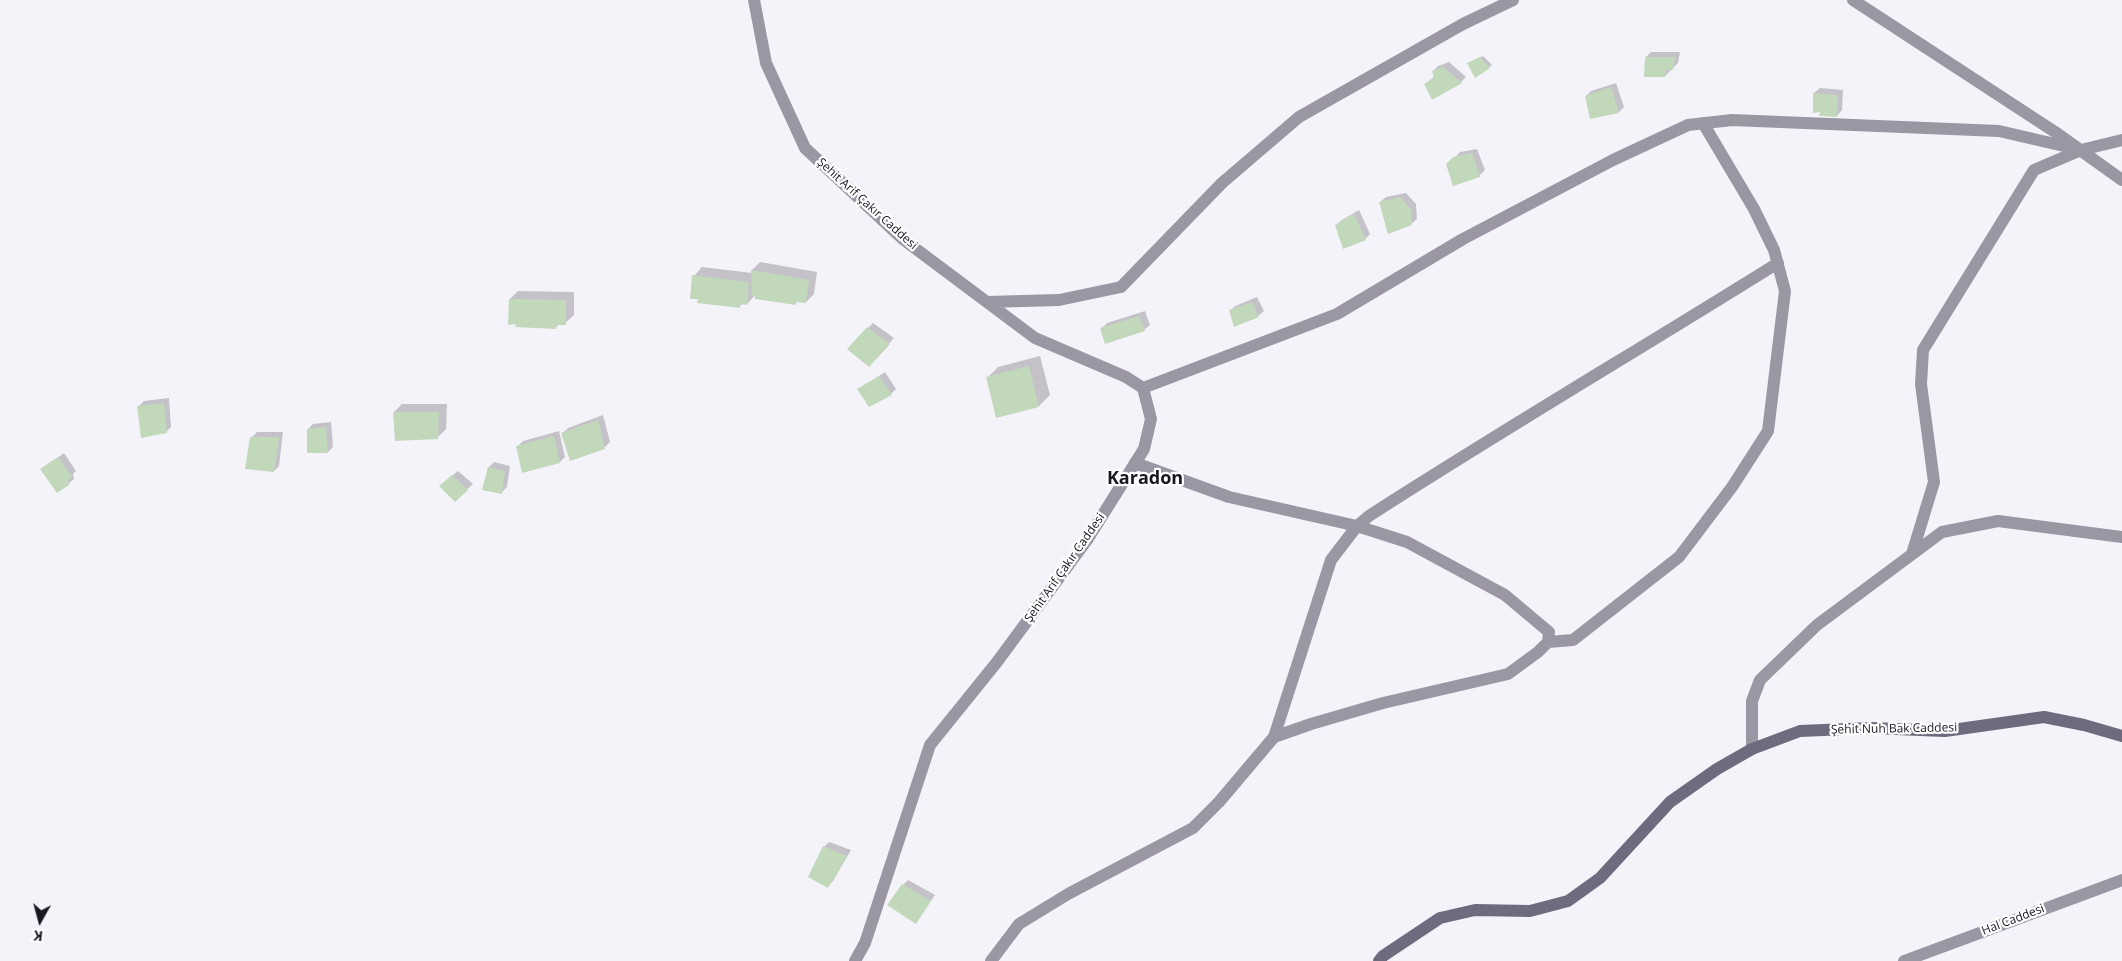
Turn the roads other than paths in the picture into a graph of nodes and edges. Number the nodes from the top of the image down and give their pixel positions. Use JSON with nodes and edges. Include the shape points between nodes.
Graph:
{"nodes":[{"id":1,"x":754,"y":0,"type":"edge"},
{"id":2,"x":1513,"y":0,"type":"edge"},
{"id":3,"x":1853,"y":0,"type":"edge"},
{"id":4,"x":1704,"y":123,"type":"junction"},
{"id":5,"x":2122,"y":140,"type":"edge"},
{"id":6,"x":2081,"y":150,"type":"junction"},
{"id":7,"x":2122,"y":180,"type":"edge"},
{"id":8,"x":1778,"y":263,"type":"junction"},
{"id":9,"x":987,"y":302,"type":"junction"},
{"id":10,"x":1143,"y":388,"type":"junction"},
{"id":11,"x":1135,"y":463,"type":"junction"},
{"id":12,"x":1357,"y":526,"type":"junction"},
{"id":13,"x":2122,"y":537,"type":"edge"},
{"id":14,"x":1912,"y":554,"type":"junction"},
{"id":15,"x":1548,"y":642,"type":"junction"},
{"id":16,"x":2122,"y":736,"type":"edge"},
{"id":17,"x":1274,"y":737,"type":"junction"},
{"id":18,"x":1752,"y":749,"type":"junction"},
{"id":19,"x":2122,"y":880,"type":"edge"},
{"id":20,"x":856,"y":961,"type":"edge"},
{"id":21,"x":991,"y":961,"type":"edge"},
{"id":22,"x":1379,"y":961,"type":"edge"},
{"id":23,"x":1904,"y":961,"type":"edge"}],
"edges":[{"from":1,"to":9,"type":"street","name":"Şehit Arif Çakır Caddesi","via":[[766,63],[805,148],[904,240]]},
{"from":2,"to":9,"type":"street","via":[[1464,24],[1299,118],[1222,183],[1121,287],[1060,300]]},
{"from":3,"to":6,"type":"street"},
{"from":4,"to":6,"type":"street","via":[[1732,120],[1998,131]]},
{"from":4,"to":8,"type":"street","via":[[1754,209]]},
{"from":4,"to":10,"type":"street","via":[[1688,125],[1613,160],[1463,239],[1337,314]]},
{"from":5,"to":6,"type":"street"},
{"from":6,"to":7,"type":"street"},
{"from":6,"to":14,"type":"street","via":[[2034,170],[1923,350],[1921,384],[1934,482]]},
{"from":8,"to":12,"type":"street","via":[[1529,414]]},
{"from":8,"to":15,"type":"street","via":[[1785,291],[1768,431],[1732,487],[1679,557],[1574,640]]},
{"from":9,"to":10,"type":"street","name":"Şehit Arif Çakır Caddesi","via":[[1035,338],[1126,377]]},
{"from":10,"to":11,"type":"street","name":"Şehit Arif Çakır Caddesi","via":[[1151,419],[1144,449]]},
{"from":11,"to":12,"type":"street","via":[[1229,497]]},
{"from":11,"to":20,"type":"street","name":"Şehit Arif Çakır Caddesi","via":[[1087,540],[997,662],[930,745],[865,944]]},
{"from":12,"to":15,"type":"street","via":[[1408,542],[1505,595],[1549,632]]},
{"from":12,"to":17,"type":"street","via":[[1331,560]]},
{"from":13,"to":14,"type":"street","via":[[1998,521],[1942,532]]},
{"from":14,"to":18,"type":"street","via":[[1818,625],[1760,680],[1752,700]]},
{"from":15,"to":17,"type":"street","via":[[1508,674],[1383,703]]},
{"from":16,"to":18,"type":"main road","name":"Şehit Nuh Bak Caddesi","via":[[2044,717],[1945,731],[1871,728],[1800,731]]},
{"from":17,"to":21,"type":"street","via":[[1220,802],[1193,828],[1068,894],[1019,924]]},
{"from":18,"to":22,"type":"main road","name":"Şehit Nuh Bak Caddesi","via":[[1670,802],[1600,878],[1568,901],[1530,911],[1475,910],[1440,918]]},
{"from":19,"to":23,"type":"street","name":"Hal Caddesi"}]}
